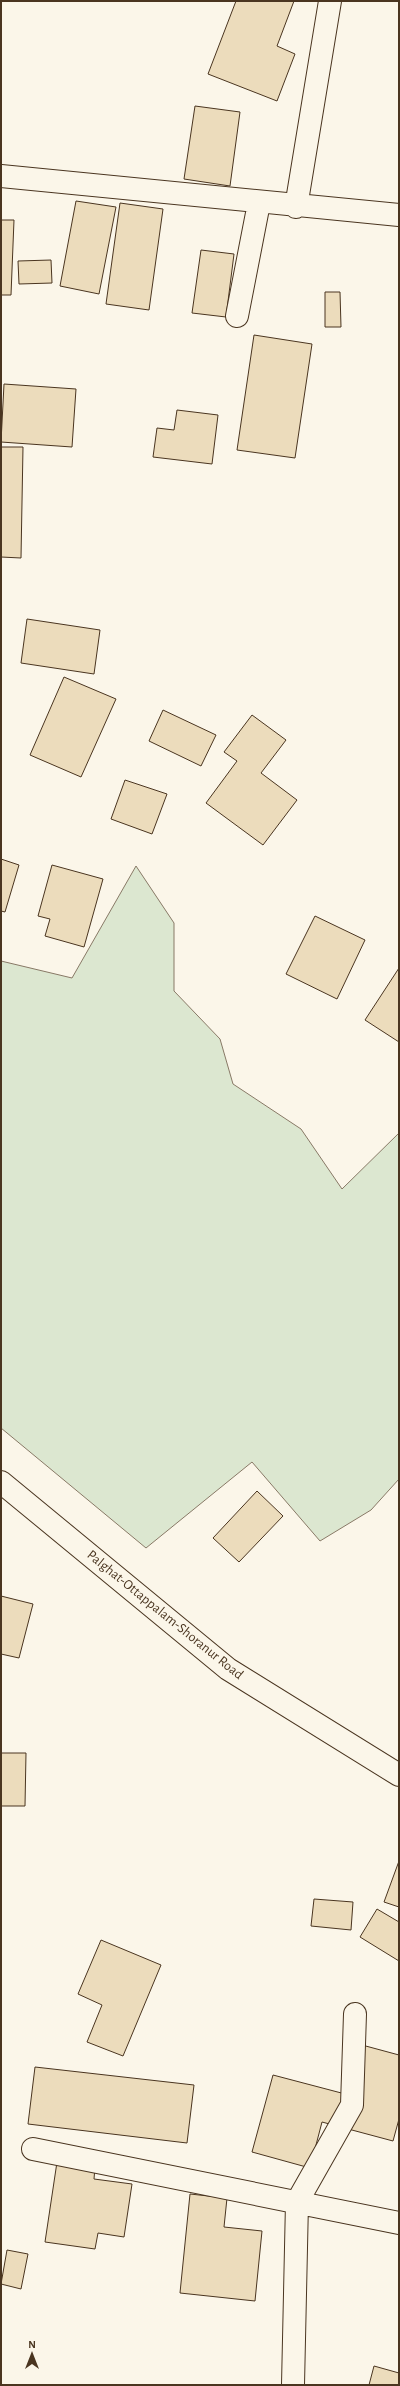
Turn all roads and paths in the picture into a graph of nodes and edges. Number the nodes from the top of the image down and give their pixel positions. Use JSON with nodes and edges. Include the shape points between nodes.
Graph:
{"nodes":[{"id":1,"x":330,"y":1,"type":"edge"},
{"id":2,"x":1,"y":176,"type":"edge"},
{"id":3,"x":259,"y":203,"type":"junction"},
{"id":4,"x":296,"y":207,"type":"junction"},
{"id":5,"x":399,"y":215,"type":"edge"},
{"id":6,"x":237,"y":316,"type":"dead end"},
{"id":7,"x":1,"y":1482,"type":"edge"},
{"id":8,"x":399,"y":1775,"type":"edge"},
{"id":9,"x":355,"y":2014,"type":"dead end"},
{"id":10,"x":33,"y":2149,"type":"dead end"},
{"id":11,"x":297,"y":2202,"type":"junction"},
{"id":12,"x":399,"y":2223,"type":"edge"},
{"id":13,"x":293,"y":2385,"type":"edge"}],
"edges":[{"from":1,"to":4,"type":"street"},
{"from":2,"to":3,"type":"street"},
{"from":3,"to":4,"type":"street"},
{"from":3,"to":6,"type":"street"},
{"from":4,"to":5,"type":"street"},
{"from":7,"to":8,"type":"street","name":"Palghat-Ottappalam-Shoranur Road","via":[[228,1669]]},
{"from":9,"to":11,"type":"street","via":[[352,2105]]},
{"from":10,"to":11,"type":"street"},
{"from":11,"to":12,"type":"street"},
{"from":11,"to":13,"type":"street"}]}
